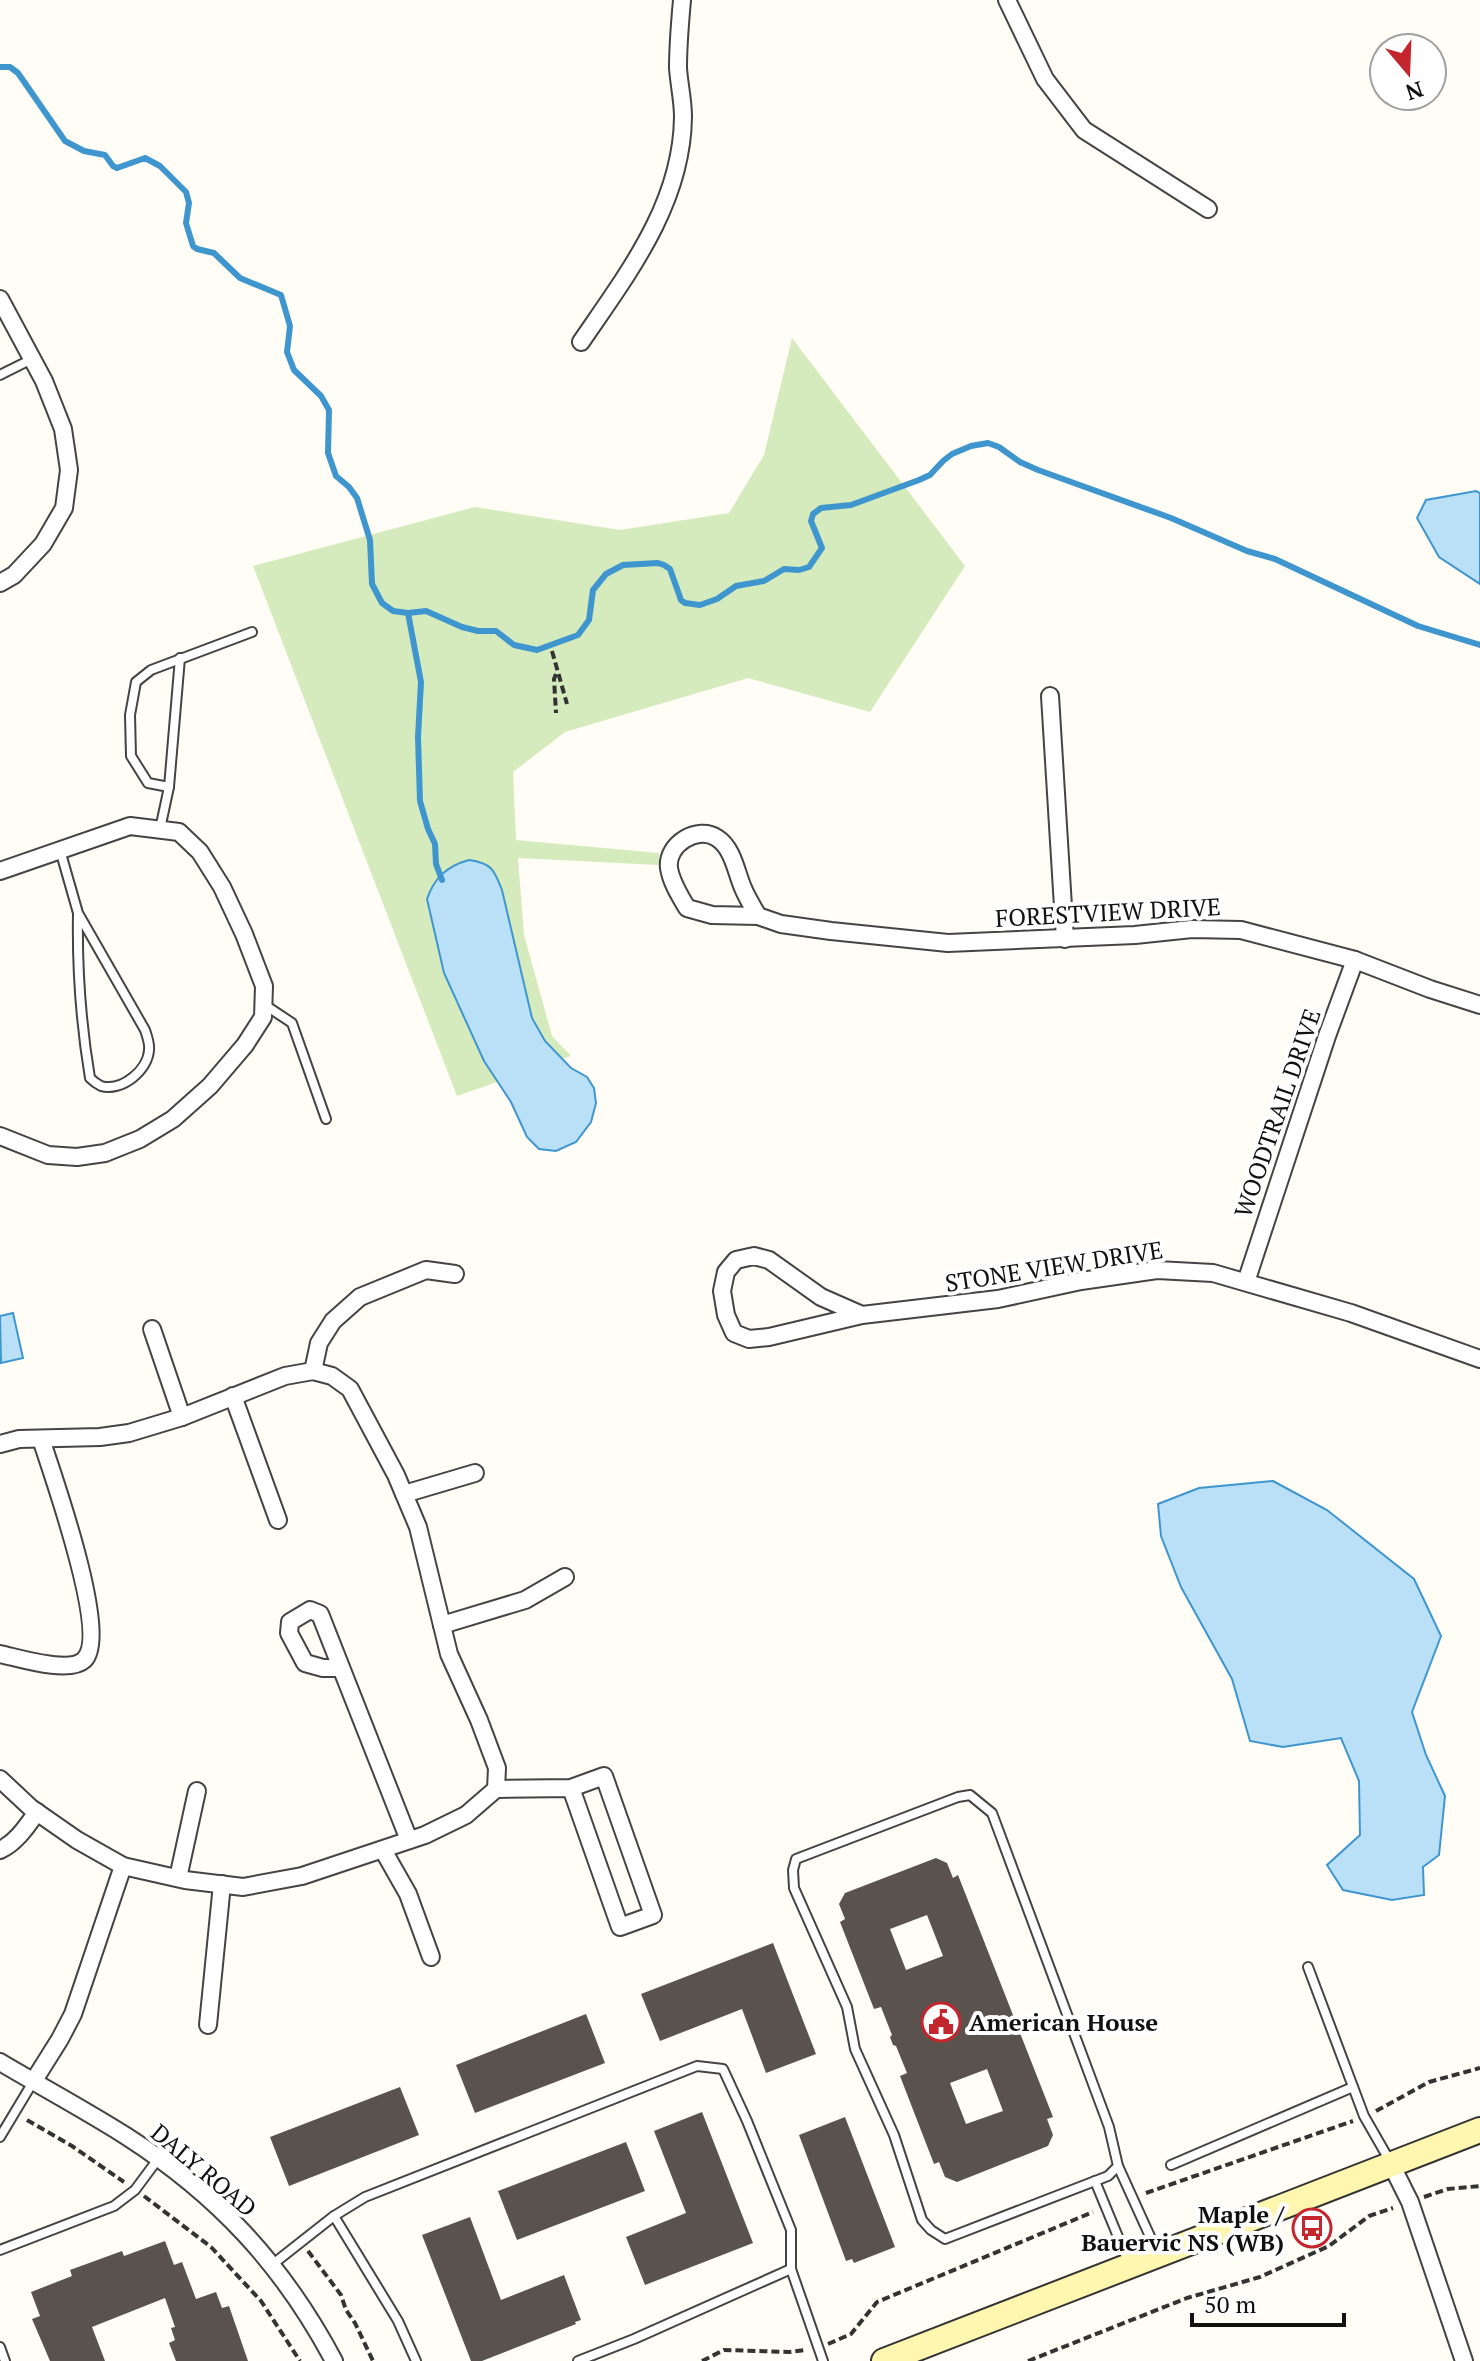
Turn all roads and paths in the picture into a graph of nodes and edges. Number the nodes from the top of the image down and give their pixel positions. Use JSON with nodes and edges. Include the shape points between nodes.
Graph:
{"nodes":[{"id":1,"x":682,"y":0,"type":"edge"},
{"id":2,"x":1007,"y":0,"type":"edge"},
{"id":3,"x":1208,"y":209,"type":"dead end"},
{"id":4,"x":0,"y":299,"type":"edge"},
{"id":5,"x":581,"y":342,"type":"dead end"},
{"id":6,"x":33,"y":359,"type":"junction"},
{"id":7,"x":0,"y":375,"type":"edge"},
{"id":8,"x":0,"y":583,"type":"edge"},
{"id":9,"x":252,"y":632,"type":"dead end"},
{"id":10,"x":552,"y":651,"type":"dead end"},
{"id":11,"x":180,"y":658,"type":"junction"},
{"id":12,"x":556,"y":671,"type":"junction"},
{"id":13,"x":1050,"y":696,"type":"dead end"},
{"id":14,"x":567,"y":704,"type":"dead end"},
{"id":15,"x":556,"y":713,"type":"dead end"},
{"id":16,"x":169,"y":787,"type":"junction"},
{"id":17,"x":160,"y":829,"type":"junction"},
{"id":18,"x":60,"y":850,"type":"junction"},
{"id":19,"x":0,"y":871,"type":"edge"},
{"id":20,"x":78,"y":913,"type":"junction"},
{"id":21,"x":758,"y":916,"type":"junction"},
{"id":22,"x":1065,"y":939,"type":"junction"},
{"id":23,"x":1355,"y":960,"type":"junction"},
{"id":24,"x":263,"y":1004,"type":"junction"},
{"id":25,"x":1480,"y":1005,"type":"edge"},
{"id":26,"x":326,"y":1119,"type":"dead end"},
{"id":27,"x":0,"y":1136,"type":"edge"},
{"id":28,"x":455,"y":1274,"type":"dead end"},
{"id":29,"x":1246,"y":1282,"type":"junction"},
{"id":30,"x":862,"y":1315,"type":"junction"},
{"id":31,"x":152,"y":1329,"type":"dead end"},
{"id":32,"x":1480,"y":1359,"type":"edge"},
{"id":33,"x":313,"y":1371,"type":"junction"},
{"id":34,"x":233,"y":1396,"type":"junction"},
{"id":35,"x":182,"y":1417,"type":"junction"},
{"id":36,"x":41,"y":1439,"type":"junction"},
{"id":37,"x":0,"y":1444,"type":"edge"},
{"id":38,"x":475,"y":1473,"type":"dead end"},
{"id":39,"x":404,"y":1494,"type":"junction"},
{"id":40,"x":278,"y":1520,"type":"dead end"},
{"id":41,"x":565,"y":1577,"type":"dead end"},
{"id":42,"x":442,"y":1625,"type":"junction"},
{"id":43,"x":0,"y":1654,"type":"edge"},
{"id":44,"x":340,"y":1668,"type":"dead end"},
{"id":45,"x":0,"y":1779,"type":"edge"},
{"id":46,"x":571,"y":1788,"type":"junction"},
{"id":47,"x":496,"y":1789,"type":"junction"},
{"id":48,"x":197,"y":1791,"type":"dead end"},
{"id":49,"x":37,"y":1812,"type":"junction"},
{"id":50,"x":409,"y":1840,"type":"junction"},
{"id":51,"x":0,"y":1850,"type":"edge"},
{"id":52,"x":383,"y":1850,"type":"junction"},
{"id":53,"x":123,"y":1866,"type":"junction"},
{"id":54,"x":178,"y":1878,"type":"junction"},
{"id":55,"x":222,"y":1884,"type":"junction"},
{"id":56,"x":431,"y":1957,"type":"dead end"},
{"id":57,"x":1308,"y":1967,"type":"dead end"},
{"id":58,"x":208,"y":2025,"type":"dead end"},
{"id":59,"x":0,"y":2062,"type":"edge"},
{"id":60,"x":1480,"y":2068,"type":"edge"},
{"id":61,"x":33,"y":2082,"type":"junction"},
{"id":62,"x":1353,"y":2087,"type":"junction"},
{"id":63,"x":15,"y":2113,"type":"junction"},
{"id":64,"x":1364,"y":2116,"type":"junction"},
{"id":65,"x":1480,"y":2130,"type":"edge"},
{"id":66,"x":0,"y":2137,"type":"edge"},
{"id":67,"x":158,"y":2159,"type":"junction"},
{"id":68,"x":1391,"y":2164,"type":"junction"},
{"id":69,"x":1171,"y":2165,"type":"dead end"},
{"id":70,"x":1118,"y":2166,"type":"junction"},
{"id":71,"x":1095,"y":2181,"type":"junction"},
{"id":72,"x":1480,"y":2186,"type":"edge"},
{"id":73,"x":135,"y":2190,"type":"junction"},
{"id":74,"x":1131,"y":2198,"type":"junction"},
{"id":75,"x":1410,"y":2202,"type":"junction"},
{"id":76,"x":1106,"y":2207,"type":"junction"},
{"id":77,"x":334,"y":2216,"type":"junction"},
{"id":78,"x":302,"y":2239,"type":"junction"},
{"id":79,"x":0,"y":2250,"type":"edge"},
{"id":80,"x":1158,"y":2255,"type":"junction"},
{"id":81,"x":273,"y":2264,"type":"junction"},
{"id":82,"x":1130,"y":2265,"type":"junction"},
{"id":83,"x":791,"y":2269,"type":"junction"},
{"id":84,"x":0,"y":2347,"type":"edge"},
{"id":85,"x":818,"y":2348,"type":"junction"},
{"id":86,"x":5,"y":2361,"type":"edge"},
{"id":87,"x":300,"y":2361,"type":"edge"},
{"id":88,"x":334,"y":2361,"type":"edge"},
{"id":89,"x":373,"y":2361,"type":"edge"},
{"id":90,"x":416,"y":2361,"type":"edge"},
{"id":91,"x":578,"y":2361,"type":"edge"},
{"id":92,"x":702,"y":2361,"type":"edge"},
{"id":93,"x":823,"y":2361,"type":"edge"},
{"id":94,"x":884,"y":2361,"type":"edge"},
{"id":95,"x":1028,"y":2361,"type":"edge"},
{"id":96,"x":1464,"y":2361,"type":"edge"}],
"edges":[{"from":1,"to":5,"type":"street","via":[[678,68],[683,117],[677,170],[657,225]]},
{"from":2,"to":3,"type":"street","via":[[1045,79],[1084,130]]},
{"from":4,"to":6,"type":"street"},
{"from":6,"to":7,"type":"lane"},
{"from":6,"to":8,"type":"street","via":[[63,429],[69,470],[64,508],[43,544]]},
{"from":9,"to":11,"type":"lane"},
{"from":10,"to":12,"type":"path"},
{"from":11,"to":16,"type":"lane"},
{"from":11,"to":16,"type":"lane","via":[[136,682],[130,715],[131,756],[148,783]]},
{"from":12,"to":14,"type":"path"},
{"from":12,"to":15,"type":"path"},
{"from":13,"to":22,"type":"street"},
{"from":16,"to":17,"type":"lane"},
{"from":17,"to":18,"type":"street","via":[[130,826]]},
{"from":17,"to":24,"type":"street","via":[[179,832],[200,852],[222,887],[264,986]]},
{"from":18,"to":19,"type":"street"},
{"from":18,"to":20,"type":"lane"},
{"from":20,"to":20,"type":"lane","via":[[90,1078],[101,1086],[117,1085],[144,1066],[150,1049],[145,1030]]},
{"from":21,"to":21,"type":"street","name":"FORESTVIEW DRIVE","via":[[732,857],[715,836],[700,834],[676,845],[668,866],[687,908],[712,915]]},
{"from":21,"to":22,"type":"street","name":"FORESTVIEW DRIVE","via":[[823,930],[948,943]]},
{"from":22,"to":23,"type":"street","name":"FORESTVIEW DRIVE","via":[[1241,930]]},
{"from":23,"to":25,"type":"street","name":"FORESTVIEW DRIVE"},
{"from":23,"to":29,"type":"street","name":"WOODTRAIL DRIVE"},
{"from":24,"to":26,"type":"lane","via":[[292,1023]]},
{"from":24,"to":27,"type":"street","via":[[263,1017],[245,1045],[210,1086],[140,1139],[77,1157],[48,1155]]},
{"from":28,"to":33,"type":"street","via":[[426,1270],[360,1297],[333,1321],[319,1343]]},
{"from":29,"to":30,"type":"street","name":"STONE VIEW DRIVE","via":[[1213,1273],[1157,1270],[998,1299]]},
{"from":29,"to":32,"type":"street","name":"STONE VIEW DRIVE"},
{"from":30,"to":30,"type":"street","name":"STONE VIEW DRIVE","via":[[749,1339],[734,1333],[726,1315],[726,1272],[736,1260],[769,1260],[821,1297]]},
{"from":31,"to":35,"type":"street"},
{"from":33,"to":34,"type":"street"},
{"from":33,"to":39,"type":"street","via":[[350,1389]]},
{"from":34,"to":35,"type":"street"},
{"from":34,"to":40,"type":"street"},
{"from":35,"to":36,"type":"street","via":[[115,1435]]},
{"from":36,"to":37,"type":"street"},
{"from":36,"to":43,"type":"street","via":[[79,1560],[90,1644],[84,1661],[69,1666]]},
{"from":38,"to":39,"type":"street"},
{"from":39,"to":42,"type":"street","via":[[418,1527]]},
{"from":41,"to":42,"type":"street","via":[[525,1600]]},
{"from":42,"to":47,"type":"street","via":[[497,1768]]},
{"from":44,"to":50,"type":"street"},
{"from":45,"to":49,"type":"street"},
{"from":46,"to":46,"type":"street","via":[[620,1927],[653,1915],[604,1776]]},
{"from":46,"to":47,"type":"street"},
{"from":47,"to":50,"type":"street","via":[[466,1815]]},
{"from":48,"to":54,"type":"street"},
{"from":49,"to":51,"type":"street"},
{"from":49,"to":53,"type":"street"},
{"from":50,"to":52,"type":"street"},
{"from":52,"to":55,"type":"street","via":[[302,1876],[243,1887]]},
{"from":52,"to":56,"type":"street","via":[[408,1894]]},
{"from":53,"to":54,"type":"street"},
{"from":53,"to":61,"type":"street","via":[[73,2014]]},
{"from":54,"to":55,"type":"street"},
{"from":55,"to":58,"type":"street"},
{"from":57,"to":62,"type":"lane"},
{"from":59,"to":61,"type":"street","name":"DALY ROAD"},
{"from":60,"to":64,"type":"path","via":[[1429,2082]]},
{"from":61,"to":63,"type":"lane"},
{"from":61,"to":67,"type":"street","name":"DALY ROAD"},
{"from":62,"to":64,"type":"lane"},
{"from":62,"to":69,"type":"lane"},
{"from":63,"to":66,"type":"lane"},
{"from":63,"to":73,"type":"path"},
{"from":64,"to":68,"type":"lane"},
{"from":64,"to":74,"type":"path"},
{"from":65,"to":68,"type":"main road"},
{"from":67,"to":73,"type":"lane"},
{"from":67,"to":81,"type":"street","name":"DALY ROAD","via":[[203,2193]]},
{"from":68,"to":75,"type":"street"},
{"from":68,"to":80,"type":"main road"},
{"from":70,"to":71,"type":"lane"},
{"from":70,"to":71,"type":"lane","via":[[1109,2127],[992,1813],[970,1795],[958,1797],[796,1859],[794,1888],[847,2007],[855,2049],[894,2135],[922,2220],[931,2230],[945,2239]]},
{"from":70,"to":74,"type":"lane"},
{"from":71,"to":76,"type":"lane"},
{"from":72,"to":75,"type":"path","via":[[1448,2189]]},
{"from":73,"to":79,"type":"lane","via":[[114,2206]]},
{"from":73,"to":87,"type":"path","via":[[211,2247],[261,2301]]},
{"from":74,"to":80,"type":"lane"},
{"from":75,"to":95,"type":"path","via":[[1369,2216],[1329,2246],[1260,2277],[1187,2298]]},
{"from":75,"to":96,"type":"street"},
{"from":76,"to":82,"type":"lane"},
{"from":76,"to":85,"type":"path","via":[[877,2302],[851,2334]]},
{"from":77,"to":78,"type":"lane"},
{"from":77,"to":83,"type":"lane","via":[[365,2197],[697,2066],[723,2069],[791,2230]]},
{"from":77,"to":90,"type":"lane","via":[[398,2321]]},
{"from":78,"to":81,"type":"lane"},
{"from":78,"to":89,"type":"path","via":[[341,2295]]},
{"from":80,"to":82,"type":"main road"},
{"from":81,"to":88,"type":"street","name":"DALY ROAD"},
{"from":82,"to":94,"type":"main road"},
{"from":83,"to":85,"type":"lane"},
{"from":83,"to":91,"type":"lane"},
{"from":84,"to":86,"type":"lane"},
{"from":85,"to":92,"type":"path","via":[[724,2350]]},
{"from":85,"to":93,"type":"lane"}]}
